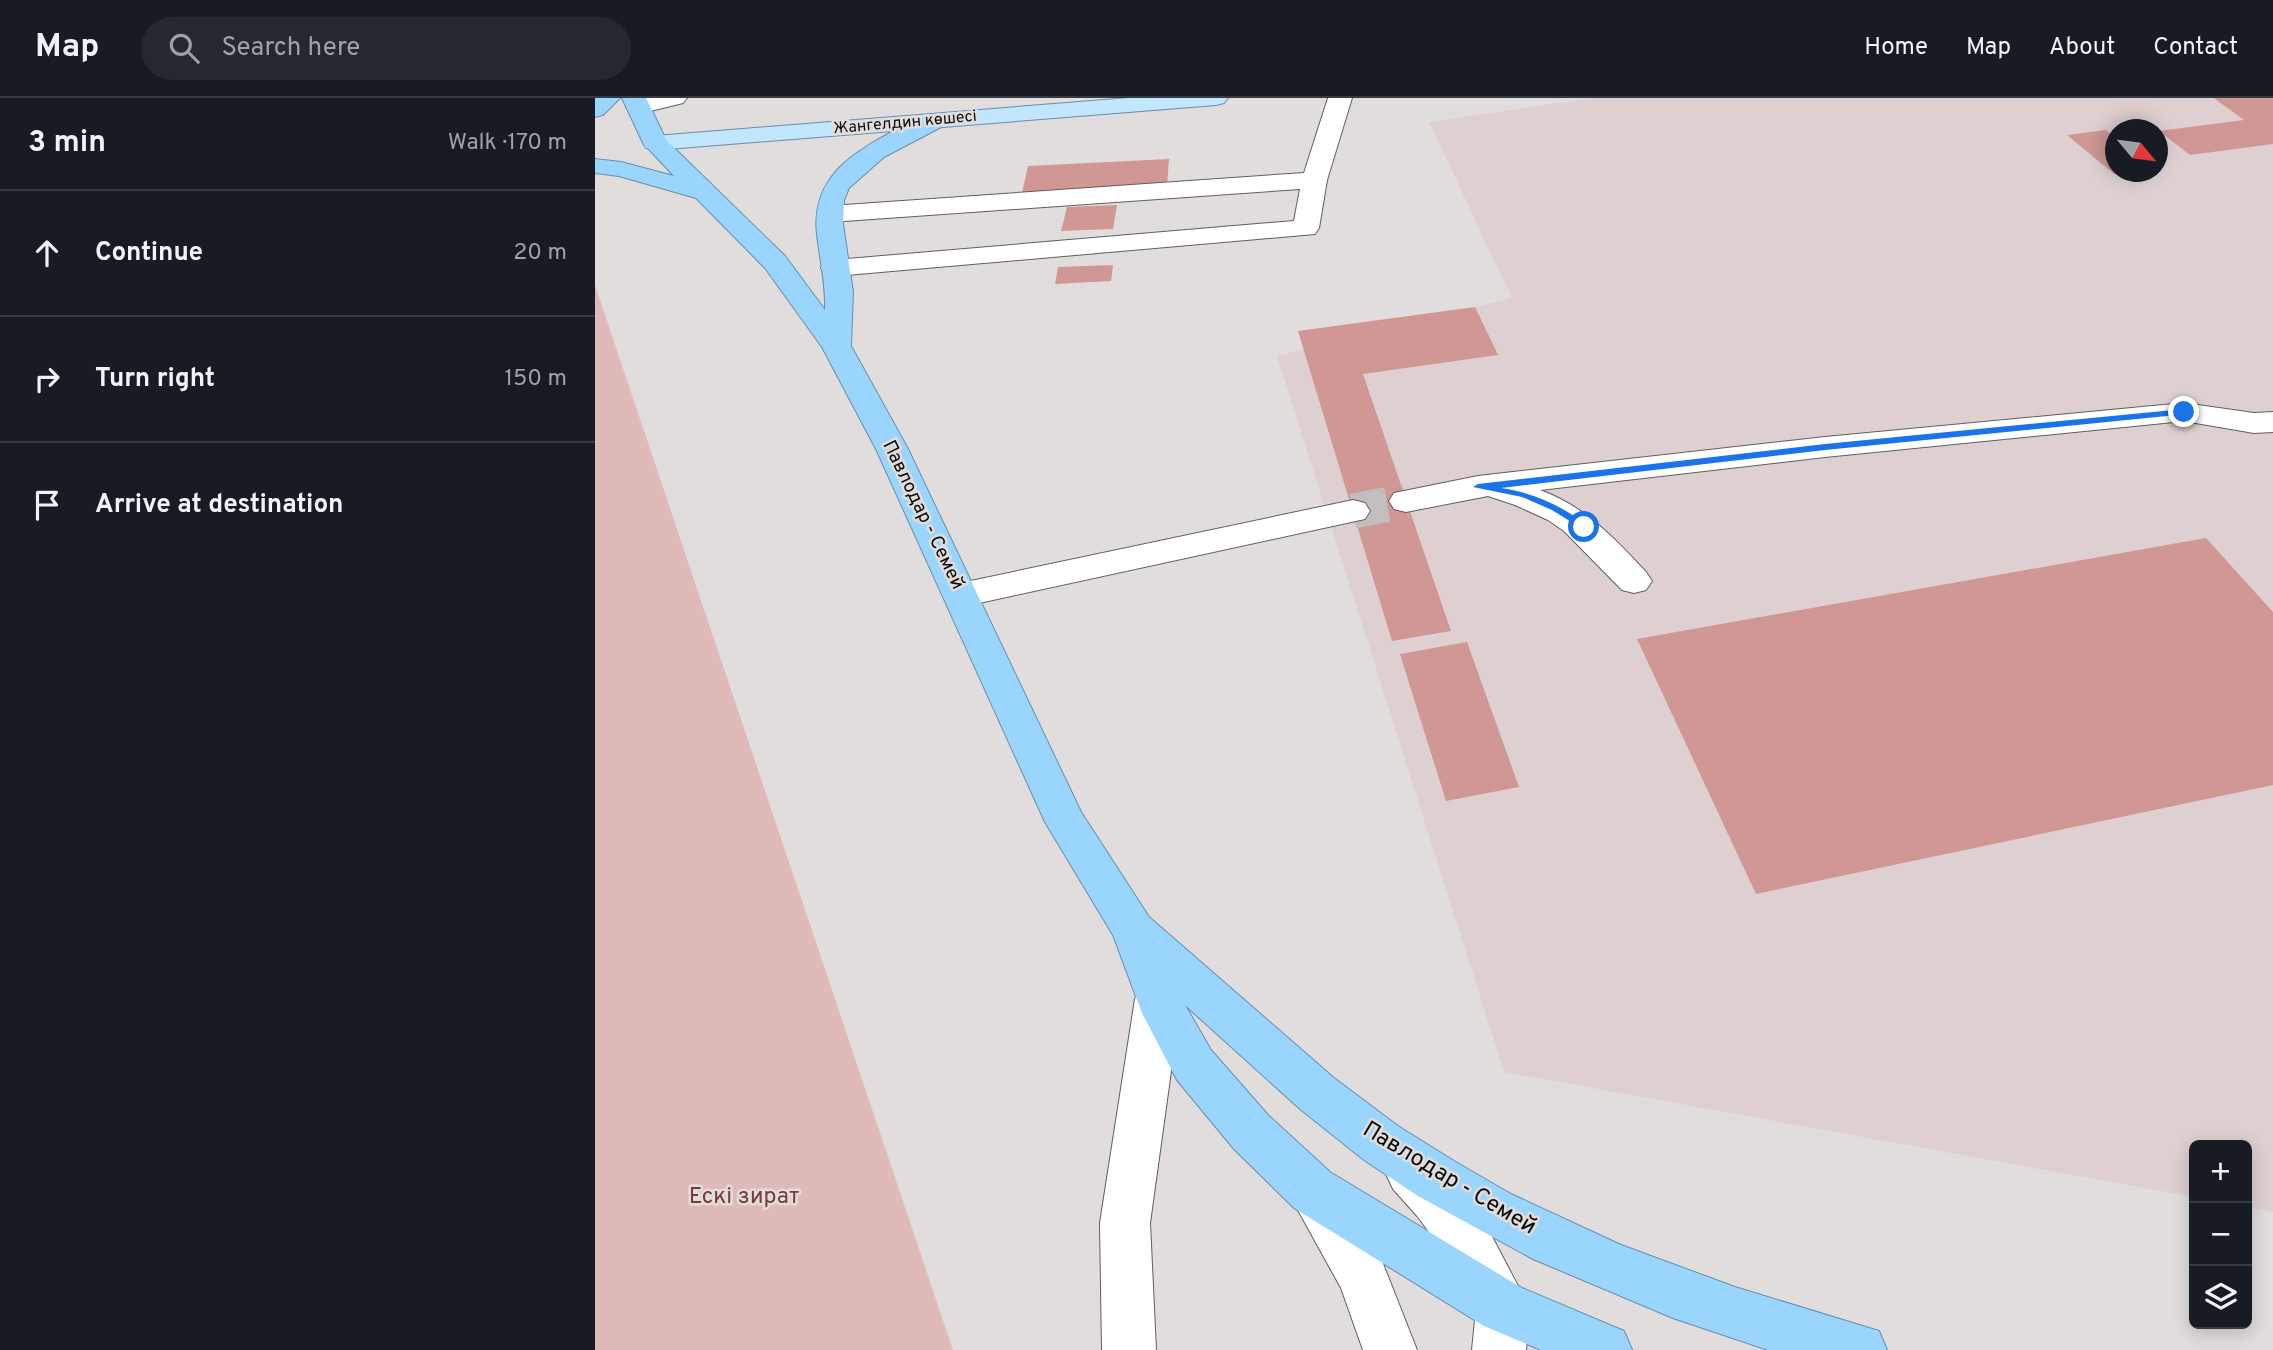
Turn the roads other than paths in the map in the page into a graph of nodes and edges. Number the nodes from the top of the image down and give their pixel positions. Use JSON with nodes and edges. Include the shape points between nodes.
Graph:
{"nodes":[{"id":1,"x":608,"y":98,"type":"edge"},
{"id":2,"x":675,"y":98,"type":"edge"},
{"id":3,"x":1216,"y":98,"type":"edge"},
{"id":4,"x":1340,"y":98,"type":"edge"},
{"id":5,"x":636,"y":103,"type":"edge"},
{"id":6,"x":595,"y":110,"type":"edge"},
{"id":7,"x":936,"y":120,"type":"junction"},
{"id":8,"x":625,"y":145,"type":"edge"},
{"id":9,"x":595,"y":166,"type":"edge"},
{"id":10,"x":1314,"y":180,"type":"junction"},
{"id":11,"x":703,"y":193,"type":"junction"},
{"id":12,"x":830,"y":214,"type":"junction"},
{"id":13,"x":835,"y":268,"type":"junction"},
{"id":14,"x":836,"y":346,"type":"junction"},
{"id":15,"x":2273,"y":422,"type":"edge"},
{"id":16,"x":1478,"y":487,"type":"junction"},
{"id":17,"x":1406,"y":500,"type":"tunnel mouth"},
{"id":18,"x":1353,"y":511,"type":"tunnel mouth"},
{"id":19,"x":1634,"y":581,"type":"dead end"},
{"id":20,"x":961,"y":594,"type":"junction"},
{"id":21,"x":1132,"y":928,"type":"junction"},
{"id":22,"x":1158,"y":999,"type":"junction"},
{"id":23,"x":1382,"y":1143,"type":"junction"},
{"id":24,"x":1312,"y":1190,"type":"junction"},
{"id":25,"x":1501,"y":1328,"type":"edge"},
{"id":26,"x":1129,"y":1350,"type":"edge"},
{"id":27,"x":1390,"y":1350,"type":"edge"},
{"id":28,"x":1605,"y":1350,"type":"edge"},
{"id":29,"x":1860,"y":1350,"type":"edge"}],
"edges":[{"from":1,"to":6,"type":"highway"},
{"from":2,"to":5,"type":"street"},
{"from":3,"to":7,"type":"main road","name":"Жангелдин көшесі"},
{"from":4,"to":10,"type":"street"},
{"from":5,"to":8,"type":"highway","name":"Павлодар - Семей"},
{"from":7,"to":8,"type":"main road","name":"Жангелдин көшесі"},
{"from":7,"to":12,"type":"highway","via":[[879,148],[860,163],[831,198]]},
{"from":8,"to":11,"type":"highway","name":"Павлодар - Семей"},
{"from":9,"to":11,"type":"highway"},
{"from":10,"to":12,"type":"street"},
{"from":10,"to":13,"type":"street","via":[[1306,228]]},
{"from":11,"to":14,"type":"highway","name":"Павлодар - Семей","via":[[775,262]]},
{"from":12,"to":13,"type":"highway"},
{"from":13,"to":14,"type":"highway","via":[[839,290]]},
{"from":14,"to":20,"type":"highway","name":"Павлодар - Семей","via":[[892,449]]},
{"from":15,"to":16,"type":"street","via":[[2254,424],[2184,412]]},
{"from":16,"to":17,"type":"street"},
{"from":16,"to":19,"type":"street","via":[[1523,494],[1556,507],[1584,527]]},
{"from":18,"to":20,"type":"street"},
{"from":20,"to":21,"type":"highway","name":"Павлодар - Семей","via":[[1065,822]]},
{"from":21,"to":22,"type":"highway","name":"Павлодар - Семей"},
{"from":21,"to":23,"type":"highway","name":"Павлодар - Семей","via":[[1291,1074]]},
{"from":22,"to":24,"type":"highway","name":"Павлодар - Семей","via":[[1194,1065],[1251,1132]]},
{"from":22,"to":26,"type":"street","via":[[1125,1223]]},
{"from":23,"to":25,"type":"street","via":[[1436,1199],[1468,1243]]},
{"from":23,"to":29,"type":"highway","name":"Павлодар - Семей","via":[[1511,1223],[1669,1292]]},
{"from":24,"to":25,"type":"highway","name":"Павлодар - Семей"},
{"from":24,"to":27,"type":"street","via":[[1362,1274]]},
{"from":25,"to":28,"type":"highway","name":"Павлодар - Семей"}]}
